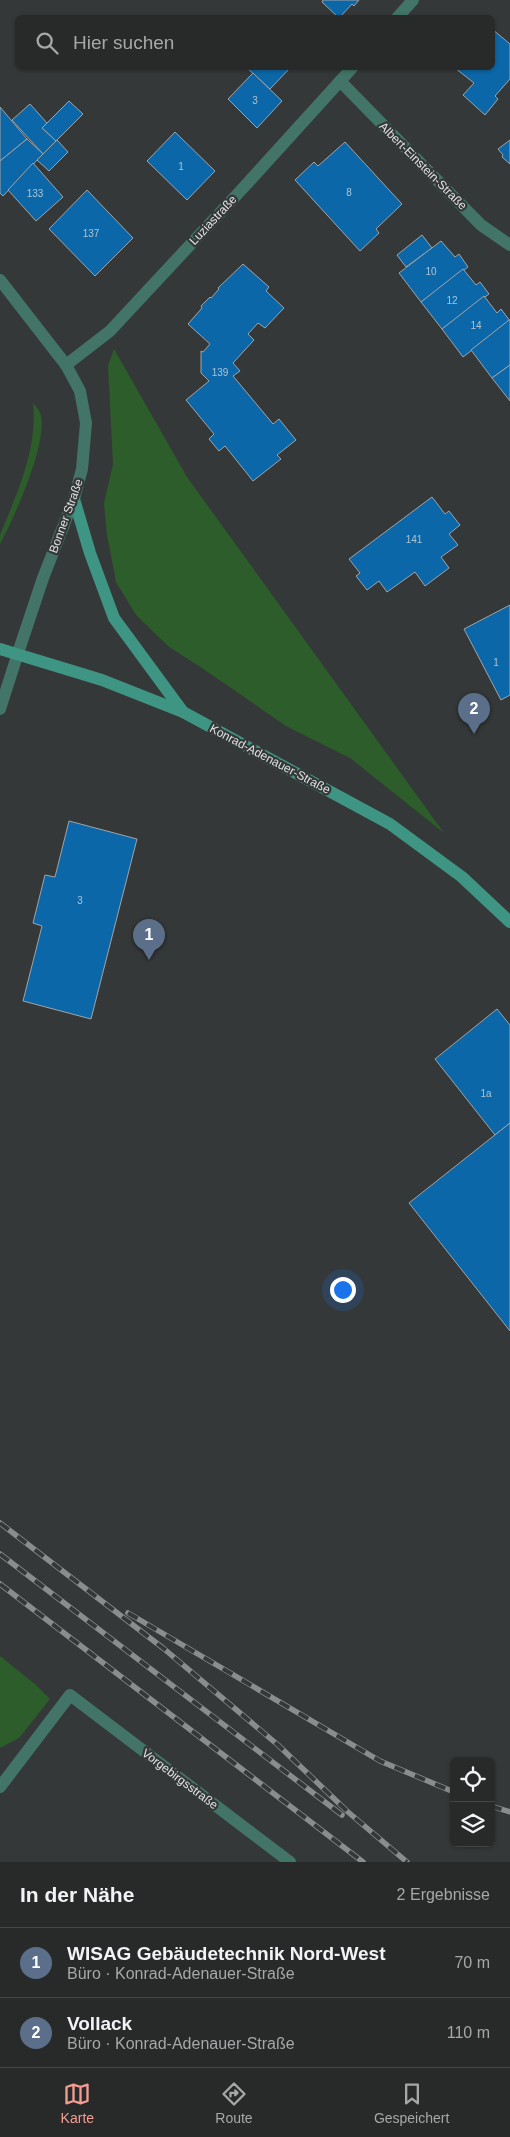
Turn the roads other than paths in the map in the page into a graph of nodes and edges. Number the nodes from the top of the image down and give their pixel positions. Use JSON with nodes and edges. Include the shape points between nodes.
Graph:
{"nodes":[{"id":1,"x":413,"y":0,"type":"edge"},
{"id":2,"x":400,"y":15,"type":"edge"},
{"id":3,"x":350,"y":70,"type":"edge"},
{"id":4,"x":340,"y":81,"type":"junction"},
{"id":5,"x":510,"y":245,"type":"edge"},
{"id":6,"x":0,"y":280,"type":"edge"},
{"id":7,"x":66,"y":365,"type":"junction"},
{"id":8,"x":74,"y":499,"type":"junction"},
{"id":9,"x":0,"y":649,"type":"edge"},
{"id":10,"x":18,"y":653,"type":"junction"},
{"id":11,"x":0,"y":709,"type":"edge"},
{"id":12,"x":183,"y":712,"type":"junction"},
{"id":13,"x":510,"y":922,"type":"edge"},
{"id":14,"x":0,"y":1788,"type":"edge"},
{"id":15,"x":290,"y":1862,"type":"edge"}],
"edges":[{"from":1,"to":2,"type":"street"},
{"from":3,"to":4,"type":"street","name":"Luziastraße"},
{"from":4,"to":5,"type":"street","name":"Albert-Einstein-Straße","via":[[481,225]]},
{"from":4,"to":7,"type":"street","name":"Luziastraße","via":[[110,331]]},
{"from":6,"to":7,"type":"street","name":"Bonner Straße"},
{"from":7,"to":8,"type":"street","name":"Bonner Straße","via":[[80,391],[86,423],[82,469]]},
{"from":8,"to":10,"type":"street","name":"Bonner Straße"},
{"from":8,"to":12,"type":"main road","via":[[114,618]]},
{"from":9,"to":10,"type":"main road","name":"Konrad-Adenauer-Straße"},
{"from":10,"to":11,"type":"street","name":"Bonner Straße"},
{"from":10,"to":12,"type":"main road","name":"Konrad-Adenauer-Straße","via":[[102,680]]},
{"from":12,"to":13,"type":"main road","name":"Konrad-Adenauer-Straße","via":[[390,824],[462,877]]},
{"from":14,"to":15,"type":"street","name":"Vorgebirgsstraße","via":[[70,1695]]}]}
